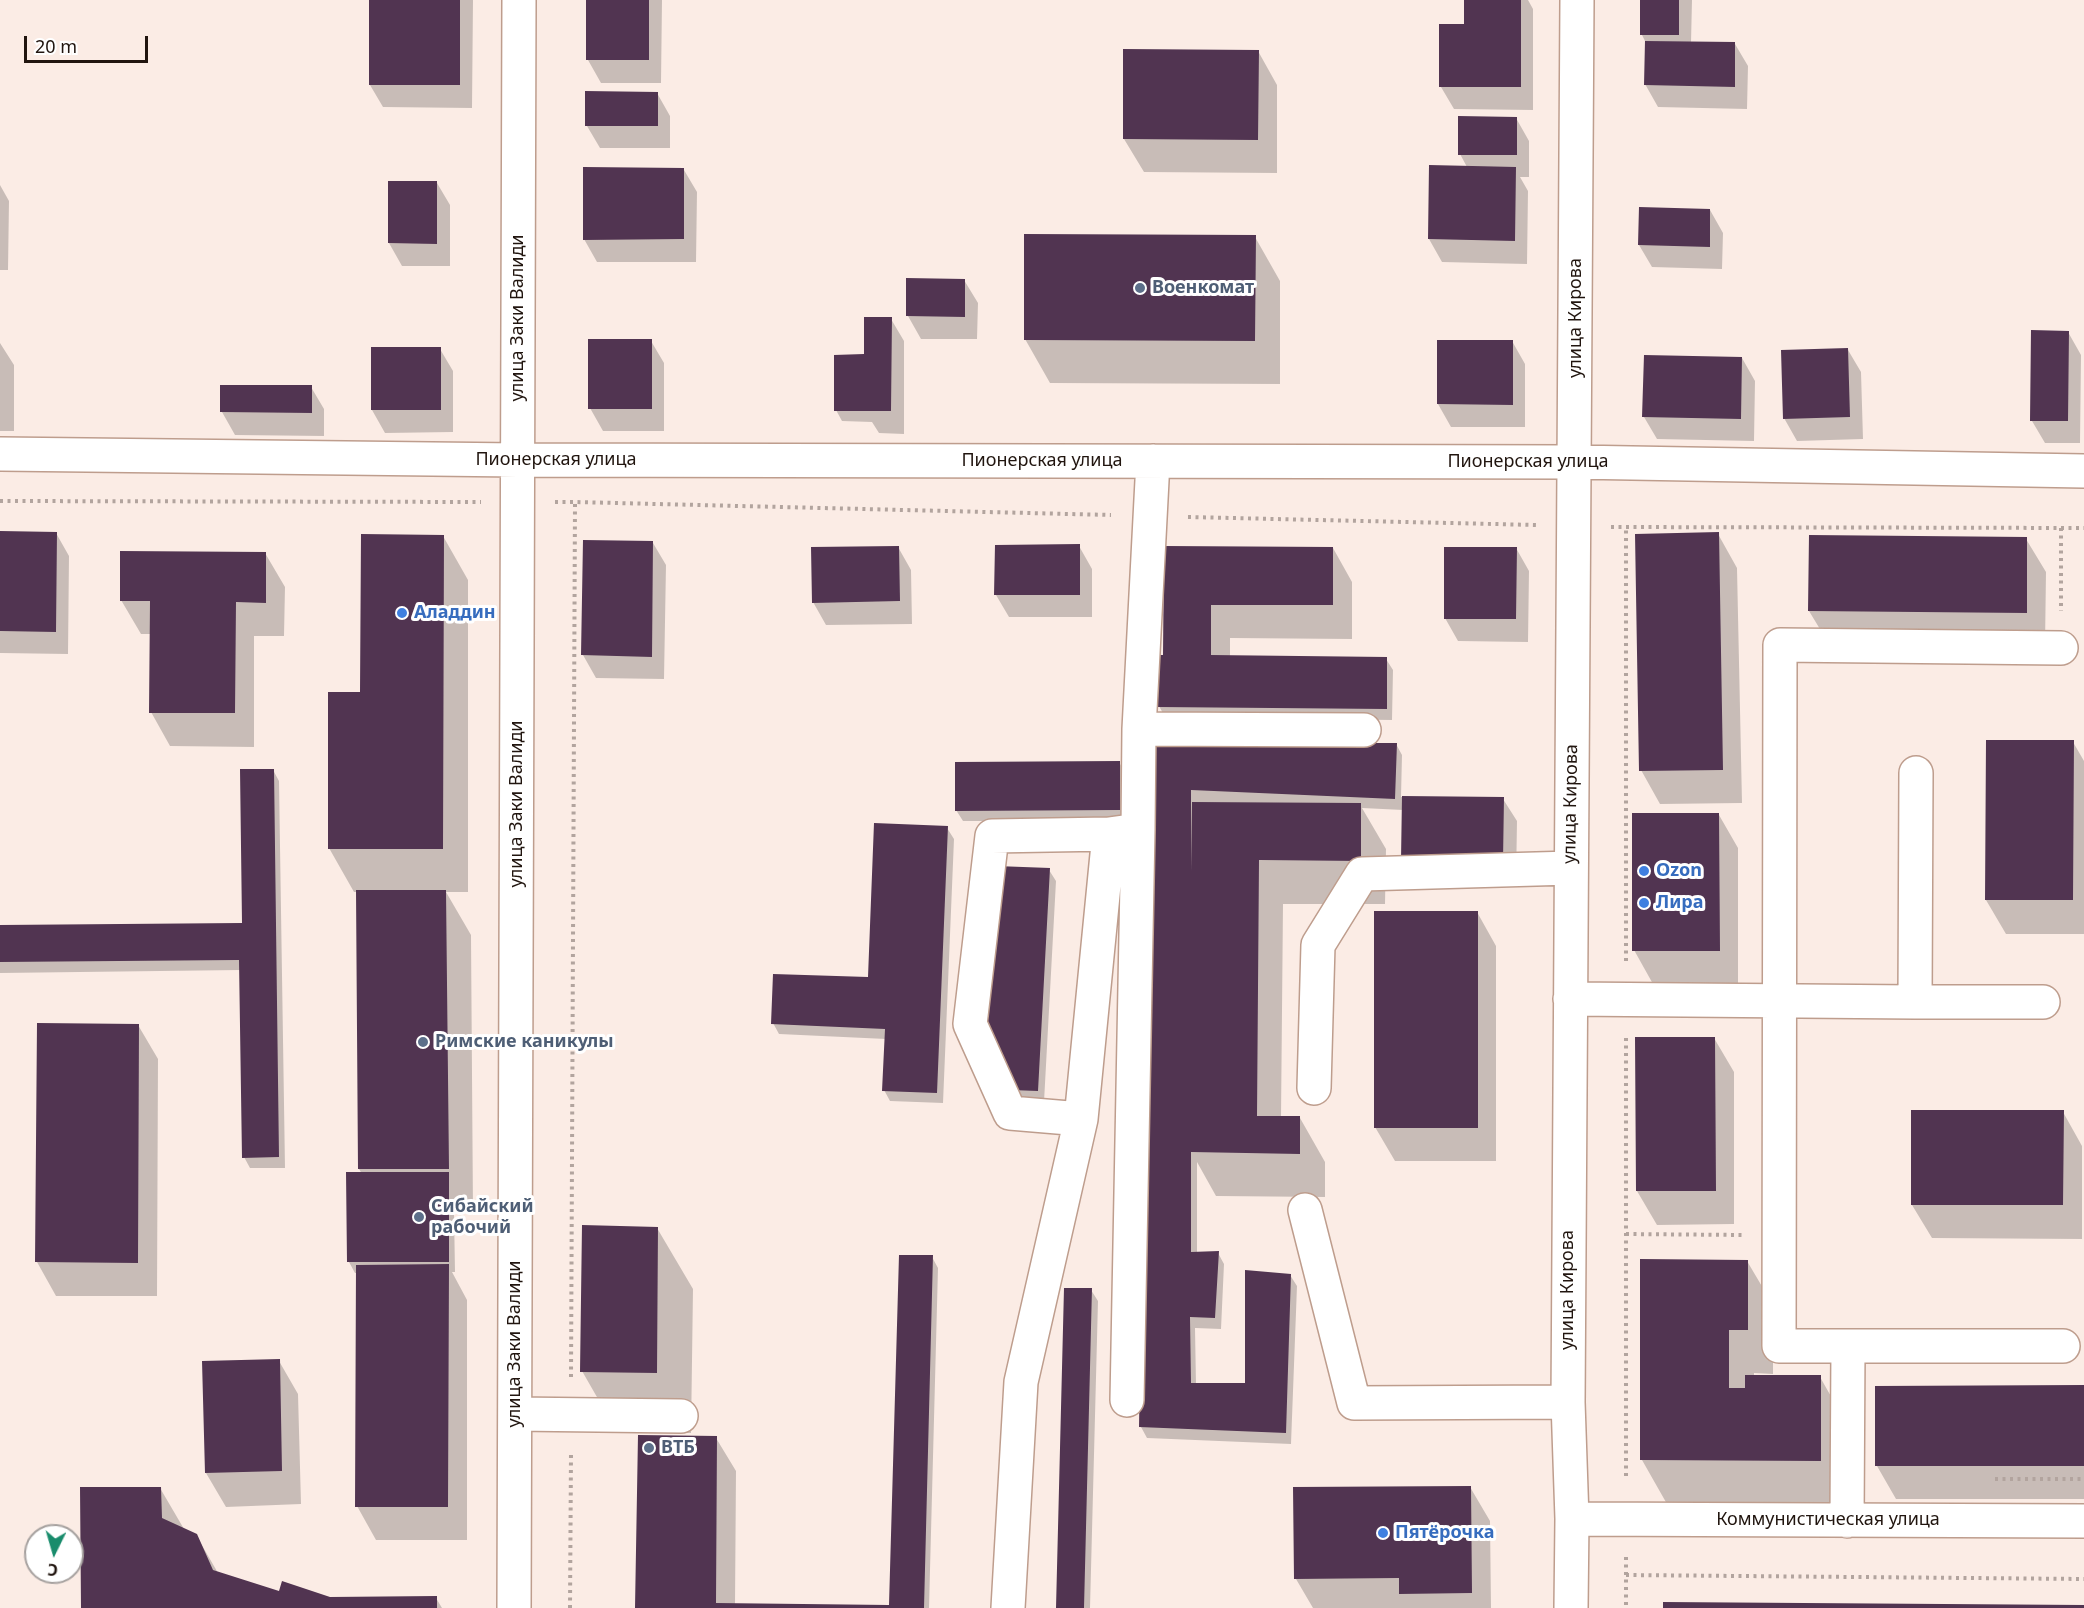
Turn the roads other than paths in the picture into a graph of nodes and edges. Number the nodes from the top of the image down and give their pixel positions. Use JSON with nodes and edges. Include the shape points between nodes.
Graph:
{"nodes":[{"id":1,"x":519,"y":0,"type":"edge"},
{"id":2,"x":1577,"y":0,"type":"edge"},
{"id":3,"x":0,"y":454,"type":"edge"},
{"id":4,"x":518,"y":460,"type":"junction"},
{"id":5,"x":1153,"y":461,"type":"junction"},
{"id":6,"x":1575,"y":462,"type":"junction"},
{"id":7,"x":2084,"y":471,"type":"edge"},
{"id":8,"x":2061,"y":648,"type":"road end"},
{"id":9,"x":1139,"y":729,"type":"junction"},
{"id":10,"x":1364,"y":730,"type":"dead end"},
{"id":11,"x":1916,"y":773,"type":"dead end"},
{"id":12,"x":1123,"y":832,"type":"junction"},
{"id":13,"x":1571,"y":867,"type":"junction"},
{"id":14,"x":1570,"y":999,"type":"junction"},
{"id":15,"x":1779,"y":1001,"type":"junction"},
{"id":16,"x":1916,"y":1002,"type":"junction"},
{"id":17,"x":2043,"y":1002,"type":"dead end"},
{"id":18,"x":1314,"y":1088,"type":"dead end"},
{"id":19,"x":1081,"y":1119,"type":"junction"},
{"id":20,"x":1305,"y":1210,"type":"dead end"},
{"id":21,"x":2063,"y":1346,"type":"dead end"},
{"id":22,"x":1848,"y":1347,"type":"junction"},
{"id":23,"x":1127,"y":1400,"type":"dead end"},
{"id":24,"x":1568,"y":1402,"type":"junction"},
{"id":25,"x":515,"y":1414,"type":"junction"},
{"id":26,"x":681,"y":1416,"type":"dead end"},
{"id":27,"x":1572,"y":1519,"type":"junction"},
{"id":28,"x":1847,"y":1521,"type":"junction"},
{"id":29,"x":2084,"y":1521,"type":"edge"},
{"id":30,"x":514,"y":1608,"type":"edge"},
{"id":31,"x":1008,"y":1608,"type":"edge"},
{"id":32,"x":1571,"y":1608,"type":"edge"}],
"edges":[{"from":1,"to":4,"type":"street","name":"улица Заки Валиди"},
{"from":2,"to":6,"type":"street","name":"улица Кирова"},
{"from":3,"to":4,"type":"street","name":"Пионерская улица"},
{"from":4,"to":5,"type":"street","name":"Пионерская улица"},
{"from":4,"to":25,"type":"street","name":"улица Заки Валиди"},
{"from":5,"to":6,"type":"street","name":"Пионерская улица"},
{"from":5,"to":9,"type":"street"},
{"from":6,"to":7,"type":"street","name":"Пионерская улица"},
{"from":6,"to":13,"type":"street","name":"улица Кирова"},
{"from":8,"to":15,"type":"street","via":[[1780,645]]},
{"from":9,"to":10,"type":"street"},
{"from":9,"to":12,"type":"street"},
{"from":11,"to":16,"type":"street"},
{"from":12,"to":19,"type":"street"},
{"from":12,"to":19,"type":"street","via":[[992,836],[970,1024],[1010,1113]]},
{"from":12,"to":23,"type":"street"},
{"from":13,"to":14,"type":"street","name":"улица Кирова"},
{"from":13,"to":18,"type":"street","via":[[1362,873],[1317,945]]},
{"from":14,"to":15,"type":"street"},
{"from":14,"to":24,"type":"street","name":"улица Кирова"},
{"from":15,"to":16,"type":"street"},
{"from":15,"to":22,"type":"street","via":[[1779,1346]]},
{"from":16,"to":17,"type":"street"},
{"from":19,"to":31,"type":"street","via":[[1021,1382]]},
{"from":20,"to":24,"type":"street","via":[[1354,1403]]},
{"from":21,"to":22,"type":"street"},
{"from":22,"to":28,"type":"street"},
{"from":24,"to":27,"type":"street","name":"улица Кирова"},
{"from":25,"to":26,"type":"street"},
{"from":25,"to":30,"type":"street","name":"улица Заки Валиди"},
{"from":27,"to":28,"type":"street","name":"Коммунистическая улица"},
{"from":27,"to":32,"type":"street","name":"улица Кирова"},
{"from":28,"to":29,"type":"street","name":"Коммунистическая улица"}]}
